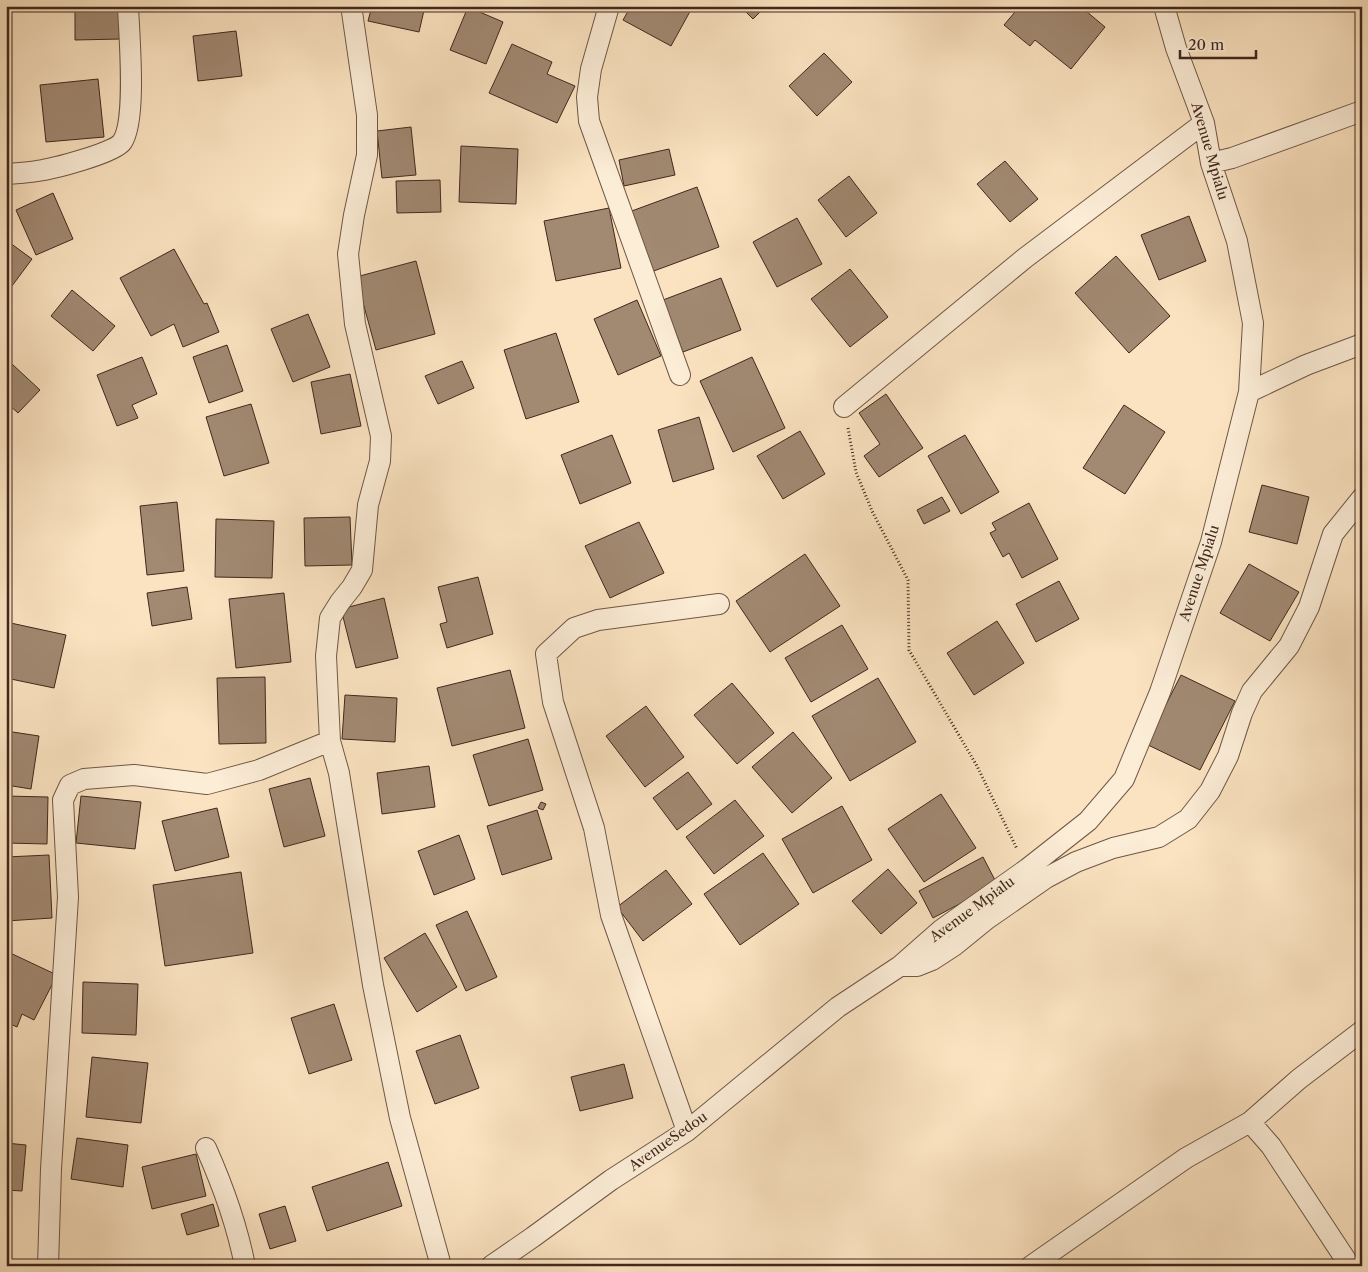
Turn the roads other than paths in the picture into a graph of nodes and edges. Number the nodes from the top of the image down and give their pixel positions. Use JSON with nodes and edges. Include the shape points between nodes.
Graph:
{"nodes":[{"id":1,"x":128,"y":6,"type":"edge"},
{"id":2,"x":352,"y":6,"type":"edge"},
{"id":3,"x":609,"y":6,"type":"edge"},
{"id":4,"x":1164,"y":6,"type":"edge"},
{"id":5,"x":1362,"y":111,"type":"edge"},
{"id":6,"x":1204,"y":123,"type":"junction"},
{"id":7,"x":1211,"y":163,"type":"junction"},
{"id":8,"x":6,"y":174,"type":"edge"},
{"id":9,"x":1362,"y":344,"type":"edge"},
{"id":10,"x":680,"y":375,"type":"dead end"},
{"id":11,"x":1249,"y":392,"type":"junction"},
{"id":12,"x":844,"y":407,"type":"road end"},
{"id":13,"x":1362,"y":498,"type":"edge"},
{"id":14,"x":719,"y":604,"type":"dead end"},
{"id":15,"x":330,"y":741,"type":"junction"},
{"id":16,"x":900,"y":966,"type":"junction"},
{"id":17,"x":838,"y":1008,"type":"joint"},
{"id":18,"x":1362,"y":1031,"type":"edge"},
{"id":19,"x":1250,"y":1122,"type":"junction"},
{"id":20,"x":687,"y":1131,"type":"junction"},
{"id":21,"x":206,"y":1148,"type":"dead end"},
{"id":22,"x":48,"y":1266,"type":"edge"},
{"id":23,"x":245,"y":1266,"type":"edge"},
{"id":24,"x":441,"y":1266,"type":"edge"},
{"id":25,"x":490,"y":1266,"type":"edge"},
{"id":26,"x":1032,"y":1266,"type":"edge"},
{"id":27,"x":1350,"y":1266,"type":"edge"}],
"edges":[{"from":1,"to":8,"type":"street","via":[[132,88],[127,135],[121,144],[74,163]]},
{"from":2,"to":15,"type":"street","via":[[367,115],[367,155],[348,254],[355,324],[381,436],[380,462],[368,506],[362,570],[330,618],[326,656]]},
{"from":3,"to":10,"type":"street","via":[[591,69],[587,97],[589,121]]},
{"from":4,"to":6,"type":"street","name":"Avenue Mpialu"},
{"from":5,"to":7,"type":"street"},
{"from":6,"to":7,"type":"street","name":"Avenue Mpialu"},
{"from":6,"to":12,"type":"street","via":[[1025,258]]},
{"from":7,"to":11,"type":"street","name":"Avenue Mpialu","via":[[1237,241],[1253,323]]},
{"from":9,"to":11,"type":"street","via":[[1306,365]]},
{"from":11,"to":16,"type":"street","name":"Avenue Mpialu","via":[[1211,542],[1160,692],[1124,779],[1088,821],[1027,870],[940,930]]},
{"from":13,"to":16,"type":"street","via":[[1334,534],[1309,607],[1289,646],[1252,691],[1228,756],[1210,792],[1188,819],[1159,837],[1113,848],[1076,862],[1039,883],[932,960],[917,966]]},
{"from":14,"to":20,"type":"street","via":[[598,620],[574,628],[546,654],[553,702],[594,828],[610,915]]},
{"from":15,"to":22,"type":"street","via":[[259,770],[207,784],[134,775],[84,779],[70,785],[63,800],[68,897]]},
{"from":15,"to":24,"type":"street","via":[[339,773],[400,1118]]},
{"from":16,"to":17,"type":"street","name":"Avenue Mpialu"},
{"from":17,"to":20,"type":"street","name":"AvenueSedou"},
{"from":18,"to":19,"type":"street"},
{"from":19,"to":26,"type":"street","via":[[1186,1158]]},
{"from":19,"to":27,"type":"street","via":[[1271,1146]]},
{"from":20,"to":25,"type":"street","name":"AvenueSedou","via":[[611,1180]]},
{"from":21,"to":23,"type":"street","via":[[221,1181]]}]}
